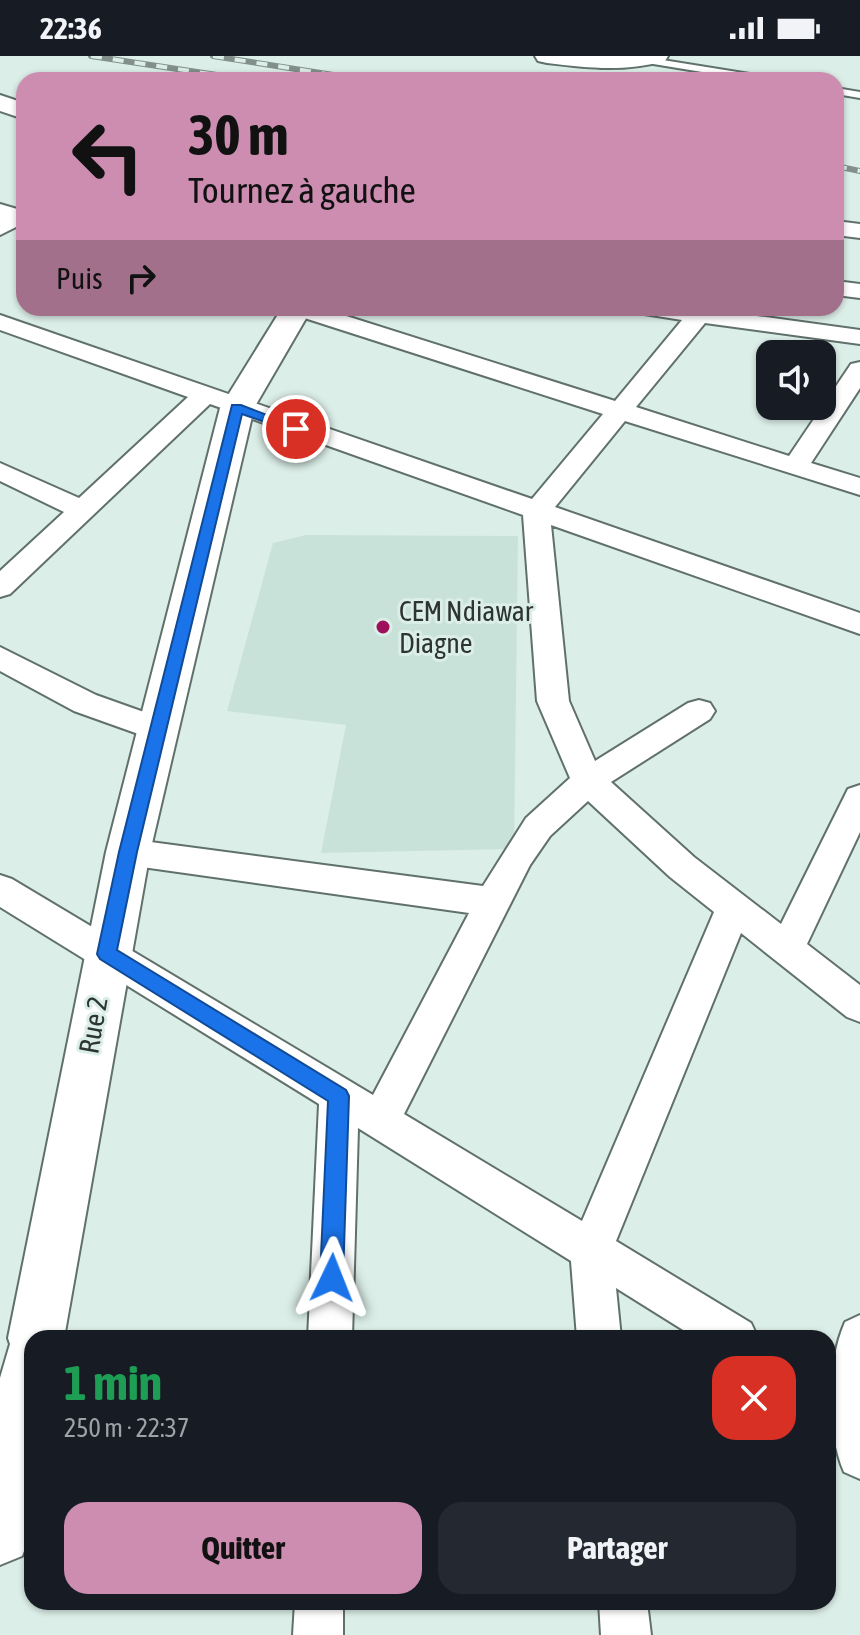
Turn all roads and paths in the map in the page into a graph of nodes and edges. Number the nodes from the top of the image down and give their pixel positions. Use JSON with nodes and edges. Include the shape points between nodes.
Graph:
{"nodes":[{"id":1,"x":547,"y":56,"type":"edge"},
{"id":2,"x":650,"y":58,"type":"edge"},
{"id":3,"x":725,"y":72,"type":"edge"},
{"id":4,"x":290,"y":316,"type":"edge"},
{"id":5,"x":322,"y":316,"type":"edge"},
{"id":6,"x":686,"y":316,"type":"edge"},
{"id":7,"x":716,"y":316,"type":"edge"},
{"id":8,"x":0,"y":322,"type":"edge"},
{"id":9,"x":860,"y":337,"type":"edge"},
{"id":10,"x":860,"y":369,"type":"edge"},
{"id":11,"x":220,"y":402,"type":"junction"},
{"id":12,"x":620,"y":411,"type":"junction"},
{"id":13,"x":795,"y":467,"type":"junction"},
{"id":14,"x":0,"y":471,"type":"edge"},
{"id":15,"x":860,"y":487,"type":"edge"},
{"id":16,"x":82,"y":510,"type":"junction"},
{"id":17,"x":536,"y":512,"type":"junction"},
{"id":18,"x":0,"y":587,"type":"edge"},
{"id":19,"x":860,"y":624,"type":"edge"},
{"id":20,"x":0,"y":658,"type":"edge"},
{"id":21,"x":699,"y":711,"type":"dead end"},
{"id":22,"x":158,"y":729,"type":"junction"},
{"id":23,"x":588,"y":781,"type":"junction"},
{"id":24,"x":860,"y":798,"type":"edge"},
{"id":25,"x":128,"y":852,"type":"junction"},
{"id":26,"x":1,"y":891,"type":"edge"},
{"id":27,"x":492,"y":902,"type":"junction"},
{"id":28,"x":733,"y":908,"type":"junction"},
{"id":29,"x":786,"y":949,"type":"junction"},
{"id":30,"x":107,"y":954,"type":"junction"},
{"id":31,"x":860,"y":1006,"type":"edge"},
{"id":32,"x":339,"y":1096,"type":"junction"},
{"id":33,"x":380,"y":1121,"type":"junction"},
{"id":34,"x":591,"y":1250,"type":"junction"},
{"id":35,"x":37,"y":1330,"type":"edge"},
{"id":36,"x":330,"y":1330,"type":"edge"},
{"id":37,"x":598,"y":1330,"type":"edge"},
{"id":38,"x":723,"y":1330,"type":"edge"},
{"id":39,"x":860,"y":1337,"type":"edge"},
{"id":40,"x":24,"y":1404,"type":"edge"},
{"id":41,"x":847,"y":1406,"type":"edge"},
{"id":42,"x":860,"y":1456,"type":"edge"},
{"id":43,"x":0,"y":1534,"type":"edge"},
{"id":44,"x":319,"y":1610,"type":"edge"},
{"id":45,"x":624,"y":1610,"type":"edge"},
{"id":46,"x":318,"y":1635,"type":"edge"},
{"id":47,"x":626,"y":1635,"type":"edge"}],
"edges":[{"from":1,"to":2,"type":"street","via":[[606,63]]},
{"from":2,"to":3,"type":"lane"},
{"from":4,"to":11,"type":"street","name":"Rue 2"},
{"from":5,"to":12,"type":"street"},
{"from":6,"to":12,"type":"street"},
{"from":7,"to":9,"type":"street"},
{"from":8,"to":11,"type":"street"},
{"from":10,"to":13,"type":"street"},
{"from":11,"to":16,"type":"street"},
{"from":11,"to":17,"type":"street"},
{"from":11,"to":22,"type":"street","name":"Rue 2"},
{"from":12,"to":13,"type":"street"},
{"from":12,"to":17,"type":"street"},
{"from":13,"to":15,"type":"street"},
{"from":14,"to":16,"type":"street"},
{"from":16,"to":18,"type":"street"},
{"from":17,"to":19,"type":"street"},
{"from":17,"to":23,"type":"street","via":[[553,701]]},
{"from":20,"to":22,"type":"street","via":[[85,703]]},
{"from":21,"to":23,"type":"street"},
{"from":22,"to":25,"type":"street","name":"Rue 2"},
{"from":23,"to":27,"type":"street","via":[[538,827]]},
{"from":23,"to":28,"type":"street"},
{"from":24,"to":29,"type":"street"},
{"from":25,"to":27,"type":"street"},
{"from":25,"to":30,"type":"street","name":"Rue 2"},
{"from":26,"to":30,"type":"street"},
{"from":27,"to":33,"type":"street"},
{"from":28,"to":29,"type":"street"},
{"from":28,"to":34,"type":"street"},
{"from":29,"to":31,"type":"street"},
{"from":30,"to":32,"type":"street"},
{"from":30,"to":35,"type":"street","name":"Rue 2"},
{"from":32,"to":33,"type":"street"},
{"from":32,"to":36,"type":"street"},
{"from":33,"to":34,"type":"street"},
{"from":34,"to":37,"type":"street"},
{"from":34,"to":38,"type":"street"},
{"from":39,"to":41,"type":"street"},
{"from":40,"to":43,"type":"street"},
{"from":41,"to":42,"type":"street"},
{"from":44,"to":46,"type":"street"},
{"from":45,"to":47,"type":"street"}]}
